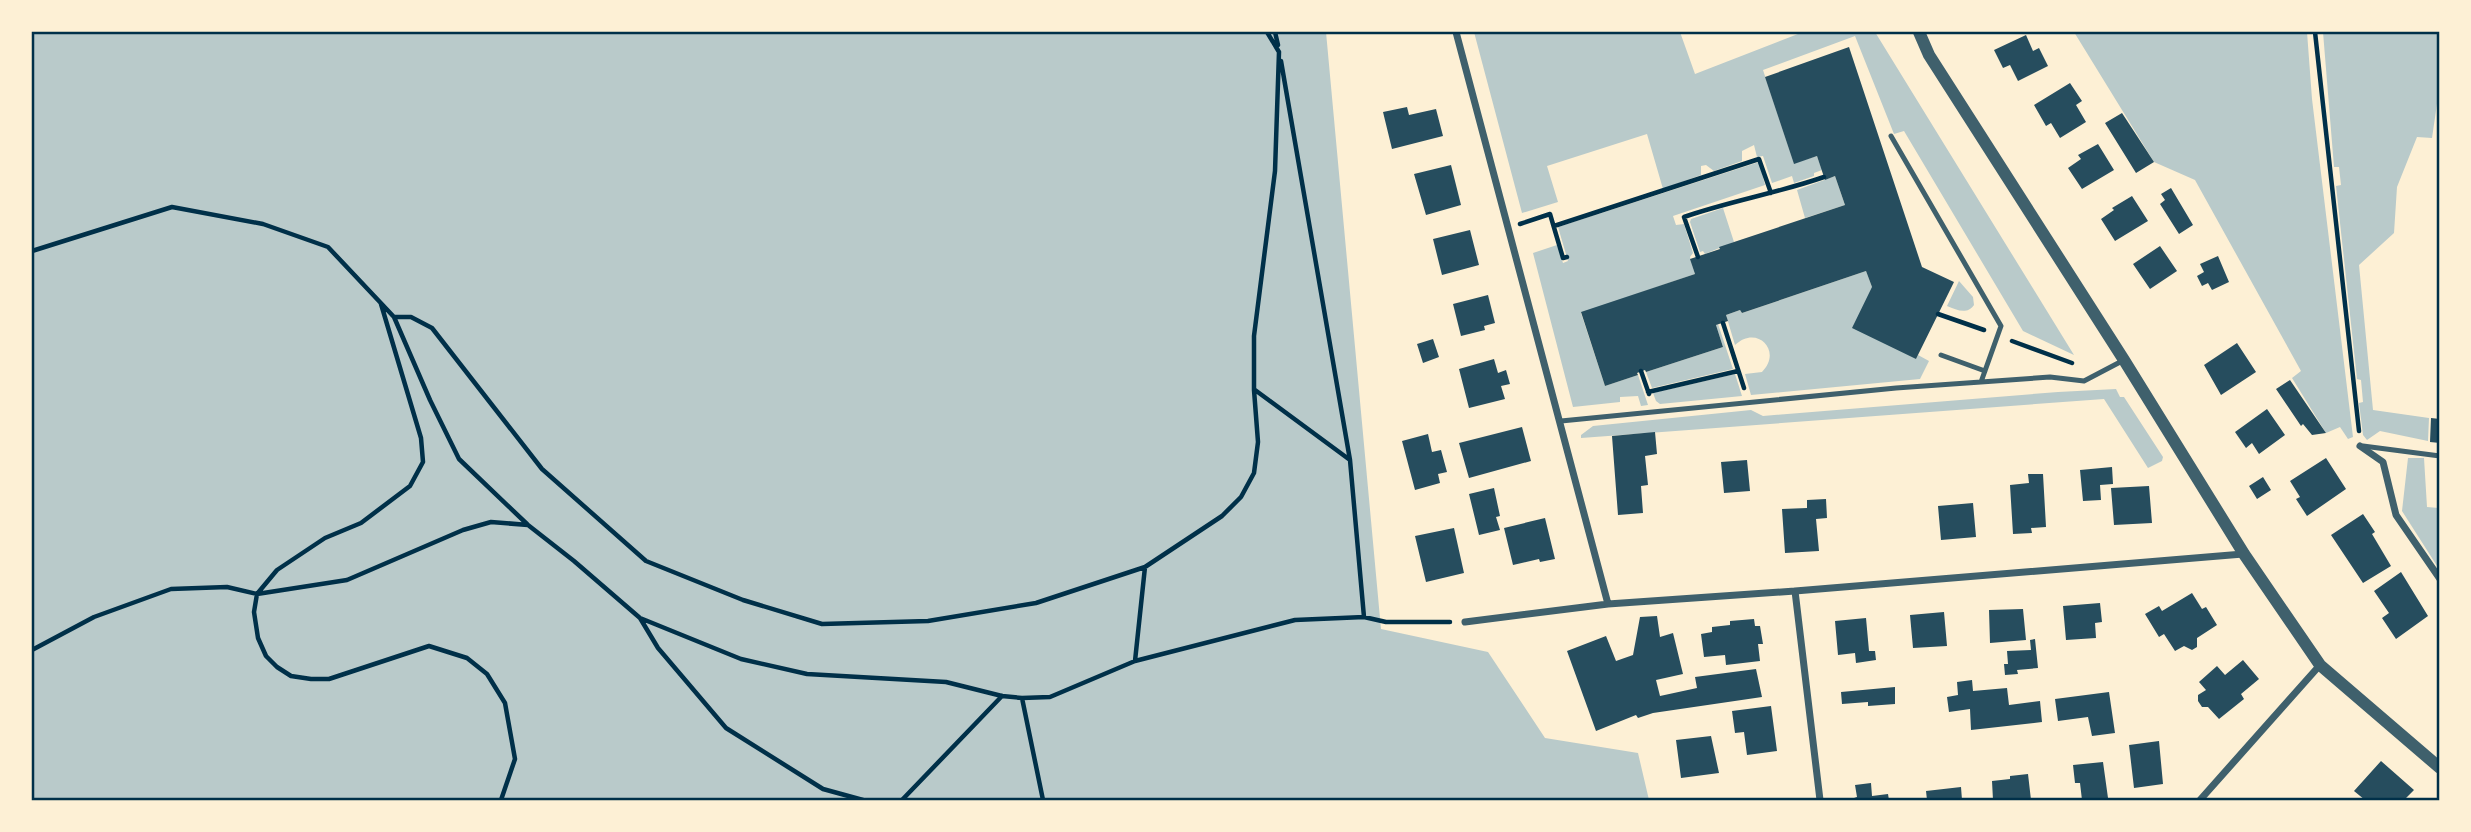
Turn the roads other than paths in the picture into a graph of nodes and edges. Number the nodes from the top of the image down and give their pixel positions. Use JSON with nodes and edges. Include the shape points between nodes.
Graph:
{"nodes":[{"id":1,"x":1456,"y":32,"type":"edge"},
{"id":2,"x":1919,"y":32,"type":"edge"},
{"id":3,"x":1891,"y":136,"type":"dead end"},
{"id":4,"x":1941,"y":355,"type":"dead end"},
{"id":5,"x":2124,"y":360,"type":"junction"},
{"id":6,"x":1985,"y":370,"type":"junction"},
{"id":7,"x":1981,"y":382,"type":"junction"},
{"id":8,"x":1561,"y":421,"type":"junction"},
{"id":9,"x":2360,"y":442,"type":"joint"},
{"id":10,"x":2440,"y":456,"type":"edge"},
{"id":11,"x":2244,"y":554,"type":"junction"},
{"id":12,"x":2440,"y":579,"type":"edge"},
{"id":13,"x":1795,"y":591,"type":"junction"},
{"id":14,"x":1608,"y":604,"type":"junction"},
{"id":15,"x":1465,"y":622,"type":"road end"},
{"id":16,"x":2320,"y":664,"type":"junction"},
{"id":17,"x":2440,"y":768,"type":"edge"},
{"id":18,"x":1820,"y":800,"type":"edge"},
{"id":19,"x":2200,"y":800,"type":"edge"}],
"edges":[{"from":1,"to":8,"type":"street"},
{"from":2,"to":5,"type":"street","via":[[1933,63]]},
{"from":3,"to":6,"type":"lane","via":[[2001,326]]},
{"from":4,"to":6,"type":"lane"},
{"from":5,"to":7,"type":"lane","via":[[2084,381],[2050,377]]},
{"from":5,"to":11,"type":"street"},
{"from":6,"to":7,"type":"lane"},
{"from":7,"to":8,"type":"lane"},
{"from":8,"to":14,"type":"street"},
{"from":9,"to":10,"type":"lane"},
{"from":9,"to":12,"type":"street","via":[[2383,462],[2396,515]]},
{"from":11,"to":13,"type":"street"},
{"from":11,"to":16,"type":"street"},
{"from":13,"to":14,"type":"street"},
{"from":13,"to":18,"type":"street"},
{"from":14,"to":15,"type":"street"},
{"from":16,"to":17,"type":"street"},
{"from":16,"to":19,"type":"street"}]}
